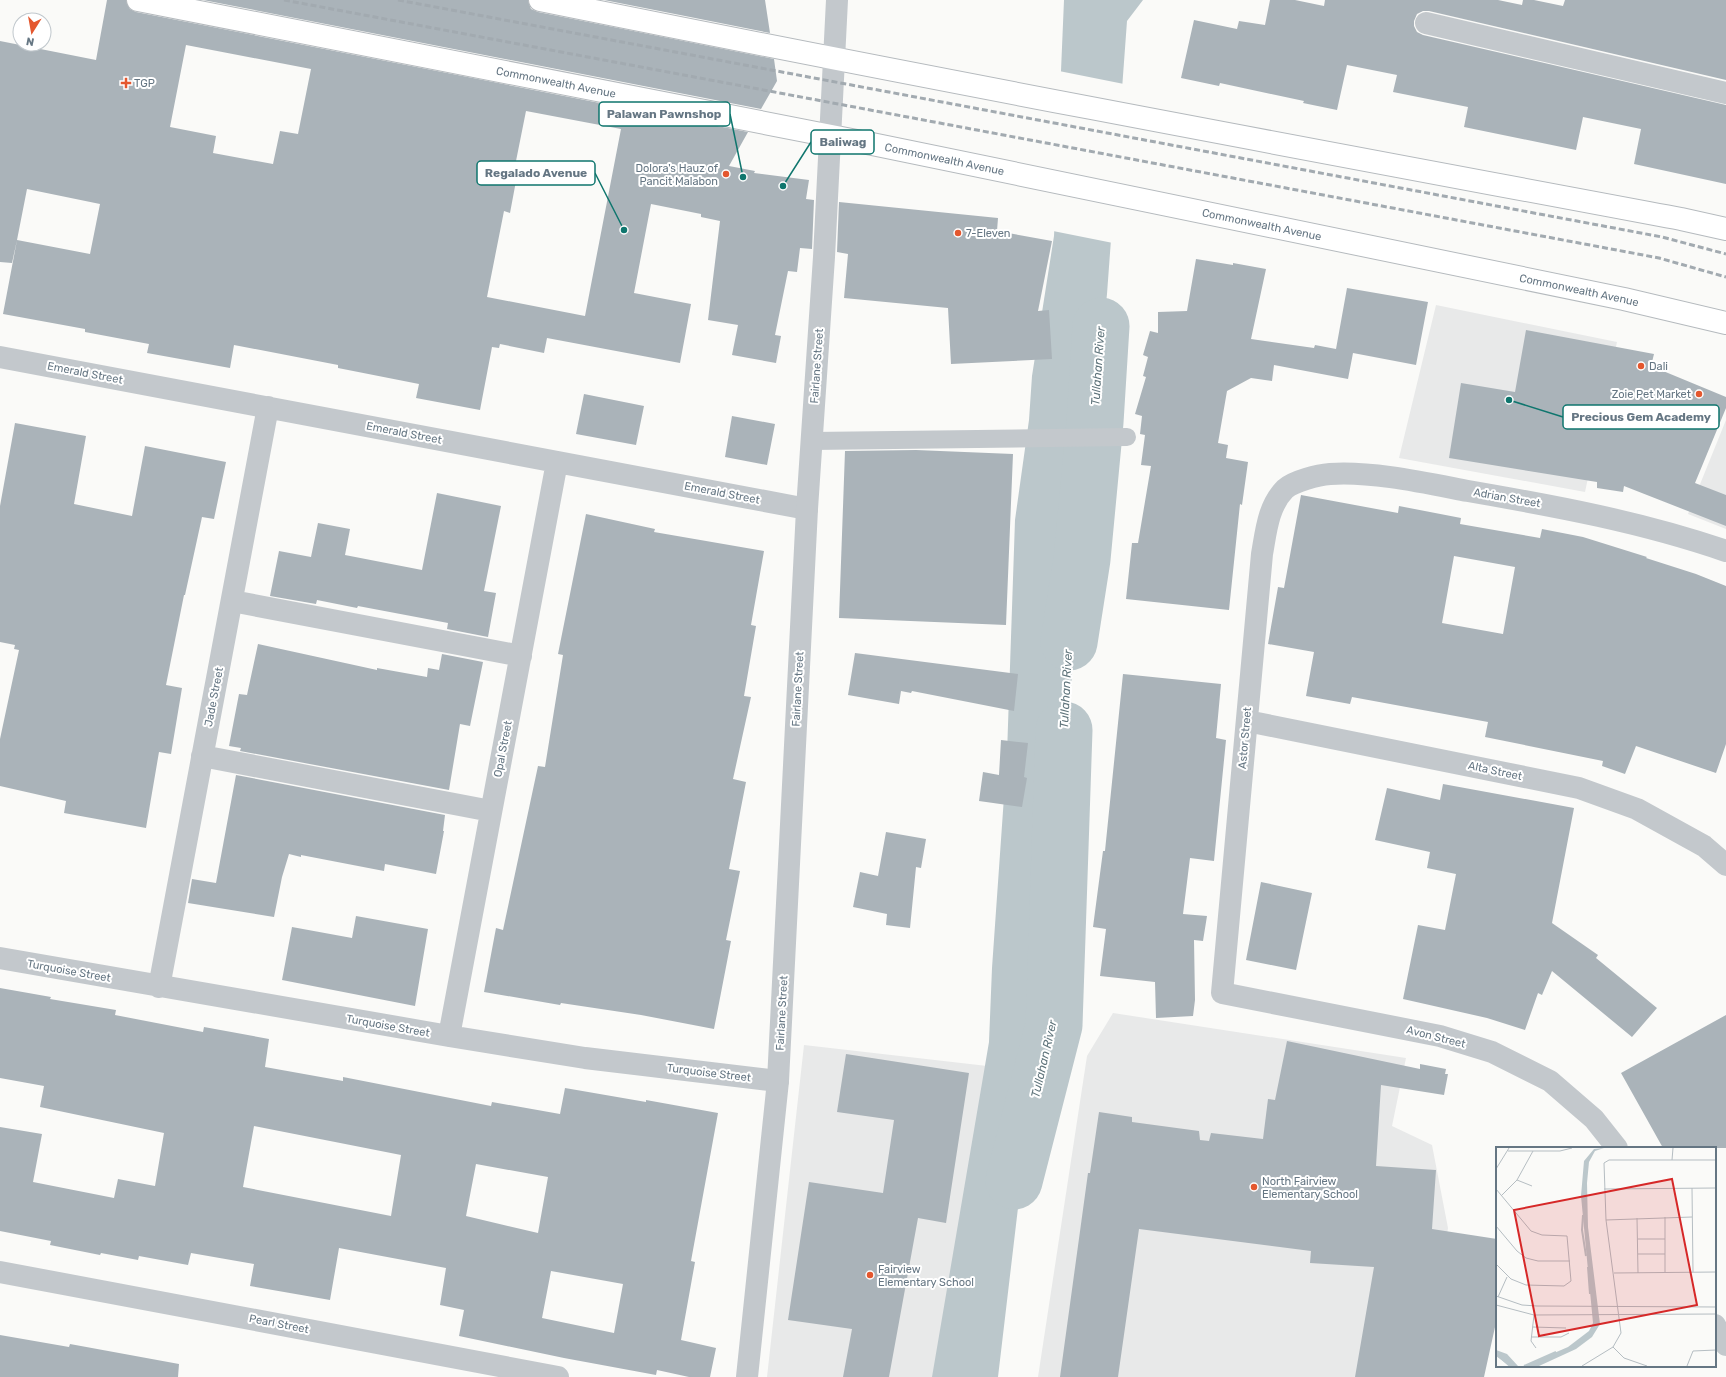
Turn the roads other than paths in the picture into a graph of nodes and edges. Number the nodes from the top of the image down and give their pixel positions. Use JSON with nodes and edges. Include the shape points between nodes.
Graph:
{"nodes":[{"id":1,"x":138,"y":0,"type":"edge"},
{"id":2,"x":540,"y":0,"type":"edge"},
{"id":3,"x":837,"y":0,"type":"edge"},
{"id":4,"x":1426,"y":23,"type":"dead end"},
{"id":5,"x":834,"y":59,"type":"junction"},
{"id":6,"x":1726,"y":93,"type":"edge"},
{"id":7,"x":830,"y":136,"type":"junction"},
{"id":8,"x":1726,"y":229,"type":"edge"},
{"id":9,"x":1726,"y":324,"type":"edge"},
{"id":10,"x":0,"y":357,"type":"edge"},
{"id":11,"x":268,"y":407,"type":"junction"},
{"id":12,"x":1127,"y":437,"type":"dead end"},
{"id":13,"x":812,"y":441,"type":"junction"},
{"id":14,"x":558,"y":462,"type":"junction"},
{"id":15,"x":1286,"y":489,"type":"joint"},
{"id":16,"x":807,"y":509,"type":"junction"},
{"id":17,"x":1726,"y":551,"type":"edge"},
{"id":18,"x":232,"y":601,"type":"junction"},
{"id":19,"x":521,"y":656,"type":"junction"},
{"id":20,"x":1247,"y":721,"type":"junction"},
{"id":21,"x":202,"y":756,"type":"junction"},
{"id":22,"x":491,"y":811,"type":"junction"},
{"id":23,"x":1726,"y":865,"type":"edge"},
{"id":24,"x":0,"y":958,"type":"edge"},
{"id":25,"x":159,"y":987,"type":"junction"},
{"id":26,"x":1222,"y":993,"type":"joint"},
{"id":27,"x":449,"y":1036,"type":"junction"},
{"id":28,"x":778,"y":1081,"type":"junction"},
{"id":29,"x":1616,"y":1147,"type":"edge"},
{"id":30,"x":0,"y":1272,"type":"edge"},
{"id":31,"x":1716,"y":1326,"type":"edge"},
{"id":32,"x":1726,"y":1345,"type":"edge"},
{"id":33,"x":558,"y":1377,"type":"edge"},
{"id":34,"x":747,"y":1377,"type":"edge"}],
"edges":[{"from":1,"to":7,"type":"main road","name":"Commonwealth Avenue"},
{"from":2,"to":5,"type":"main road"},
{"from":3,"to":5,"type":"street","name":"Fairlane Street"},
{"from":4,"to":6,"type":"street"},
{"from":5,"to":7,"type":"street","name":"Fairlane Street"},
{"from":5,"to":8,"type":"main road"},
{"from":7,"to":9,"type":"main road","name":"Commonwealth Avenue","via":[[1624,299]]},
{"from":7,"to":13,"type":"street","name":"Fairlane Street"},
{"from":10,"to":11,"type":"street","name":"Emerald Street"},
{"from":11,"to":14,"type":"street","name":"Emerald Street"},
{"from":11,"to":18,"type":"street","name":"Jade Street"},
{"from":12,"to":13,"type":"lane"},
{"from":13,"to":16,"type":"street","name":"Fairlane Street"},
{"from":14,"to":16,"type":"street","name":"Emerald Street"},
{"from":14,"to":19,"type":"street","name":"Opal Street"},
{"from":15,"to":17,"type":"street","name":"Adrian Street","via":[[1311,477],[1331,474],[1358,474],[1416,482],[1644,525]]},
{"from":15,"to":20,"type":"street","name":"Astor Street","via":[[1274,505],[1262,554]]},
{"from":16,"to":28,"type":"street","name":"Fairlane Street"},
{"from":18,"to":19,"type":"street"},
{"from":18,"to":21,"type":"street","name":"Jade Street"},
{"from":19,"to":22,"type":"street","name":"Opal Street"},
{"from":20,"to":23,"type":"street","name":"Alta Street","via":[[1578,788],[1637,809],[1704,846]]},
{"from":20,"to":26,"type":"street","name":"Astor Street"},
{"from":21,"to":22,"type":"street"},
{"from":21,"to":25,"type":"street","name":"Jade Street"},
{"from":22,"to":27,"type":"street","name":"Opal Street"},
{"from":24,"to":25,"type":"street","name":"Turquoise Street"},
{"from":25,"to":27,"type":"street","name":"Turquoise Street"},
{"from":26,"to":29,"type":"street","name":"Avon Street","via":[[1440,1036],[1492,1052],[1550,1081],[1594,1119]]},
{"from":27,"to":28,"type":"street","name":"Turquoise Street","via":[[586,1058]]},
{"from":28,"to":34,"type":"street","name":"Fairlane Street"},
{"from":30,"to":33,"type":"street","name":"Pearl Street"},
{"from":31,"to":32,"type":"street"}]}
